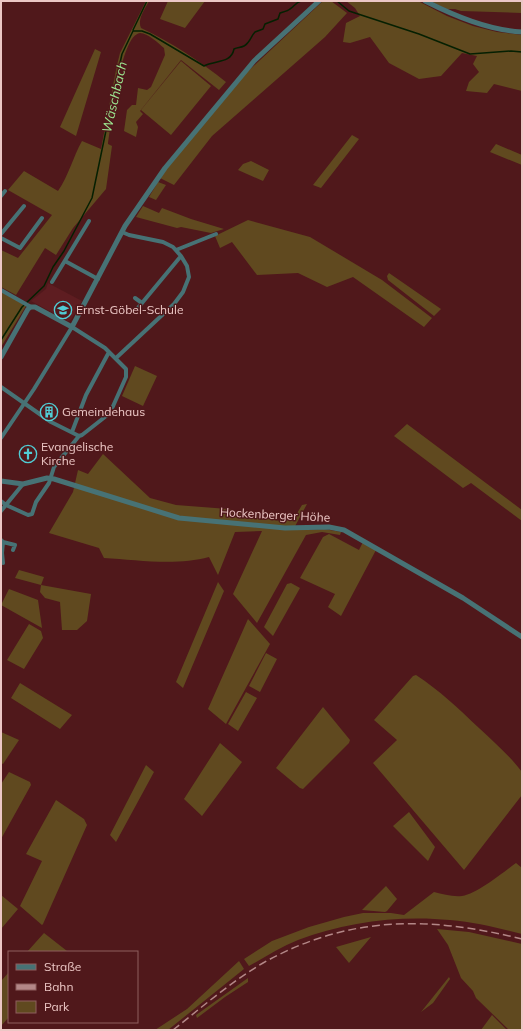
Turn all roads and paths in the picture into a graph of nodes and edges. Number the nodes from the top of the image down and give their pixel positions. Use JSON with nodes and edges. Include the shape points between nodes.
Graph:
{"nodes":[{"id":1,"x":319,"y":1,"type":"edge"},
{"id":2,"x":425,"y":1,"type":"edge"},
{"id":3,"x":522,"y":32,"type":"edge"},
{"id":4,"x":5,"y":191,"type":"dead end"},
{"id":5,"x":1,"y":196,"type":"edge"},
{"id":6,"x":24,"y":206,"type":"dead end"},
{"id":7,"x":42,"y":218,"type":"dead end"},
{"id":8,"x":89,"y":221,"type":"dead end"},
{"id":9,"x":122,"y":232,"type":"junction"},
{"id":10,"x":1,"y":234,"type":"edge"},
{"id":11,"x":216,"y":234,"type":"dead end"},
{"id":12,"x":1,"y":238,"type":"edge"},
{"id":13,"x":176,"y":250,"type":"junction"},
{"id":14,"x":181,"y":256,"type":"junction"},
{"id":15,"x":65,"y":261,"type":"junction"},
{"id":16,"x":98,"y":279,"type":"junction"},
{"id":17,"x":52,"y":282,"type":"dead end"},
{"id":18,"x":1,"y":290,"type":"edge"},
{"id":19,"x":135,"y":298,"type":"dead end"},
{"id":20,"x":142,"y":303,"type":"junction"},
{"id":21,"x":30,"y":306,"type":"junction"},
{"id":22,"x":137,"y":309,"type":"dead end"},
{"id":23,"x":72,"y":327,"type":"junction"},
{"id":24,"x":109,"y":352,"type":"junction"},
{"id":25,"x":1,"y":357,"type":"edge"},
{"id":26,"x":116,"y":358,"type":"junction"},
{"id":27,"x":1,"y":387,"type":"edge"},
{"id":28,"x":25,"y":404,"type":"junction"},
{"id":29,"x":72,"y":432,"type":"junction"},
{"id":30,"x":79,"y":436,"type":"junction"},
{"id":31,"x":1,"y":438,"type":"edge"},
{"id":32,"x":50,"y":478,"type":"junction"},
{"id":33,"x":1,"y":481,"type":"edge"},
{"id":34,"x":23,"y":484,"type":"junction"},
{"id":35,"x":1,"y":502,"type":"edge"},
{"id":36,"x":6,"y":505,"type":"junction"},
{"id":37,"x":1,"y":511,"type":"edge"},
{"id":38,"x":2,"y":541,"type":"edge"},
{"id":39,"x":13,"y":550,"type":"dead end"},
{"id":40,"x":3,"y":563,"type":"dead end"},
{"id":41,"x":522,"y":638,"type":"edge"}],
"edges":[{"from":1,"to":9,"type":"street","via":[[247,69],[172,158]]},
{"from":2,"to":3,"type":"street","via":[[462,18]]},
{"from":4,"to":5,"type":"street"},
{"from":6,"to":10,"type":"street"},
{"from":7,"to":12,"type":"street","via":[[20,248]]},
{"from":8,"to":15,"type":"street"},
{"from":9,"to":13,"type":"street","via":[[163,242]]},
{"from":9,"to":16,"type":"street"},
{"from":11,"to":13,"type":"street"},
{"from":13,"to":14,"type":"street"},
{"from":14,"to":20,"type":"street"},
{"from":14,"to":26,"type":"street","via":[[189,274],[183,292],[171,308]]},
{"from":15,"to":16,"type":"street"},
{"from":15,"to":17,"type":"street"},
{"from":16,"to":23,"type":"street"},
{"from":18,"to":21,"type":"street"},
{"from":19,"to":20,"type":"street"},
{"from":20,"to":22,"type":"street"},
{"from":21,"to":23,"type":"street"},
{"from":21,"to":25,"type":"street"},
{"from":23,"to":24,"type":"street"},
{"from":23,"to":28,"type":"street"},
{"from":24,"to":26,"type":"street"},
{"from":24,"to":29,"type":"street","via":[[86,395]]},
{"from":26,"to":30,"type":"street","via":[[126,368],[127,374],[112,410],[108,416]]},
{"from":27,"to":28,"type":"street"},
{"from":28,"to":29,"type":"street","via":[[51,422]]},
{"from":28,"to":31,"type":"street"},
{"from":29,"to":30,"type":"street"},
{"from":30,"to":32,"type":"street","via":[[57,462]]},
{"from":32,"to":34,"type":"street"},
{"from":32,"to":36,"type":"street","via":[[30,515]]},
{"from":32,"to":41,"type":"street","name":"Hockenberger Höhe","via":[[179,518],[285,528],[329,527],[344,530],[457,594]]},
{"from":33,"to":34,"type":"street"},
{"from":34,"to":36,"type":"street"},
{"from":35,"to":36,"type":"street"},
{"from":36,"to":37,"type":"street"},
{"from":38,"to":39,"type":"street","via":[[15,545]]},
{"from":38,"to":40,"type":"street"}]}
